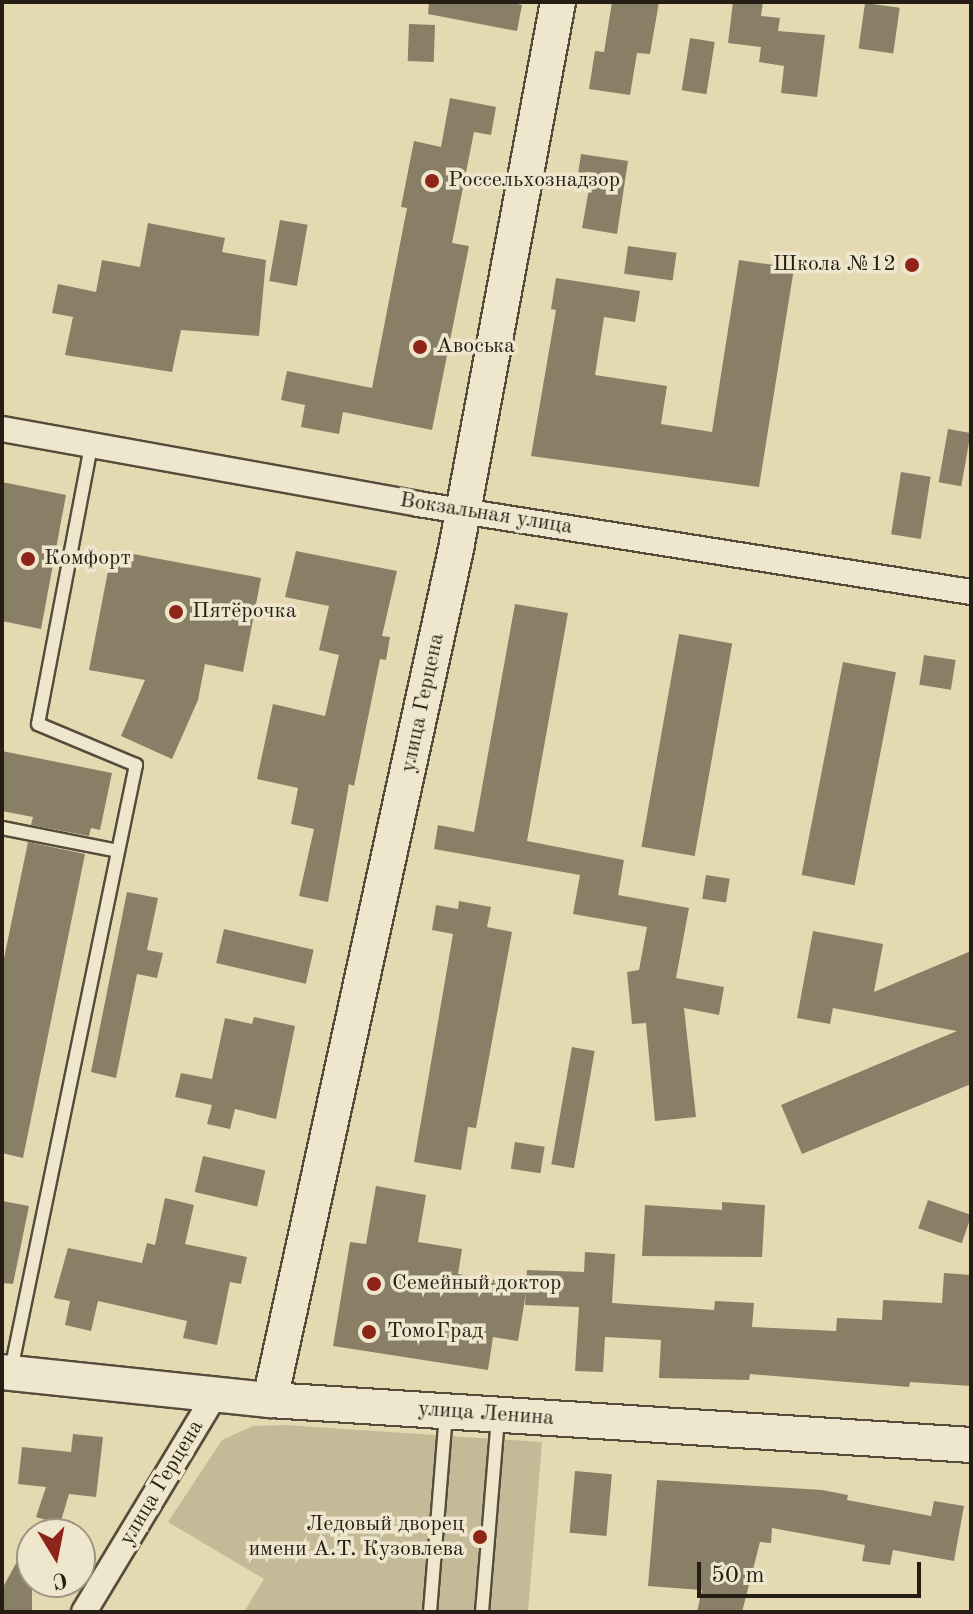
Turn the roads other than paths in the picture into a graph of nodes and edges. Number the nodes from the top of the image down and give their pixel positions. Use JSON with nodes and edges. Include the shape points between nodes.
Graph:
{"nodes":[{"id":1,"x":558,"y":2,"type":"edge"},
{"id":2,"x":2,"y":429,"type":"edge"},
{"id":3,"x":91,"y":445,"type":"junction"},
{"id":4,"x":464,"y":511,"type":"junction"},
{"id":5,"x":971,"y":592,"type":"edge"},
{"id":6,"x":2,"y":828,"type":"edge"},
{"id":7,"x":118,"y":851,"type":"junction"},
{"id":8,"x":6,"y":1372,"type":"edge"},
{"id":9,"x":215,"y":1395,"type":"junction"},
{"id":10,"x":270,"y":1400,"type":"junction"},
{"id":11,"x":446,"y":1412,"type":"junction"},
{"id":12,"x":498,"y":1415,"type":"junction"},
{"id":13,"x":971,"y":1445,"type":"edge"},
{"id":14,"x":84,"y":1612,"type":"edge"},
{"id":15,"x":430,"y":1612,"type":"edge"},
{"id":16,"x":482,"y":1612,"type":"edge"}],
"edges":[{"from":1,"to":4,"type":"street","name":"улица Герцена"},
{"from":2,"to":3,"type":"street","name":"Вокзальная улица"},
{"from":3,"to":4,"type":"street","name":"Вокзальная улица"},
{"from":3,"to":7,"type":"lane","via":[[38,724],[136,765]]},
{"from":4,"to":5,"type":"street","name":"Вокзальная улица"},
{"from":4,"to":10,"type":"street","name":"улица Герцена"},
{"from":6,"to":7,"type":"lane"},
{"from":7,"to":8,"type":"lane"},
{"from":8,"to":9,"type":"street","name":"улица Ленина"},
{"from":9,"to":10,"type":"street","name":"улица Ленина"},
{"from":9,"to":14,"type":"street","name":"улица Герцена"},
{"from":10,"to":11,"type":"street","name":"улица Ленина"},
{"from":11,"to":12,"type":"street","name":"улица Ленина"},
{"from":11,"to":15,"type":"lane"},
{"from":12,"to":13,"type":"street","name":"улица Ленина"},
{"from":12,"to":16,"type":"lane"}]}
